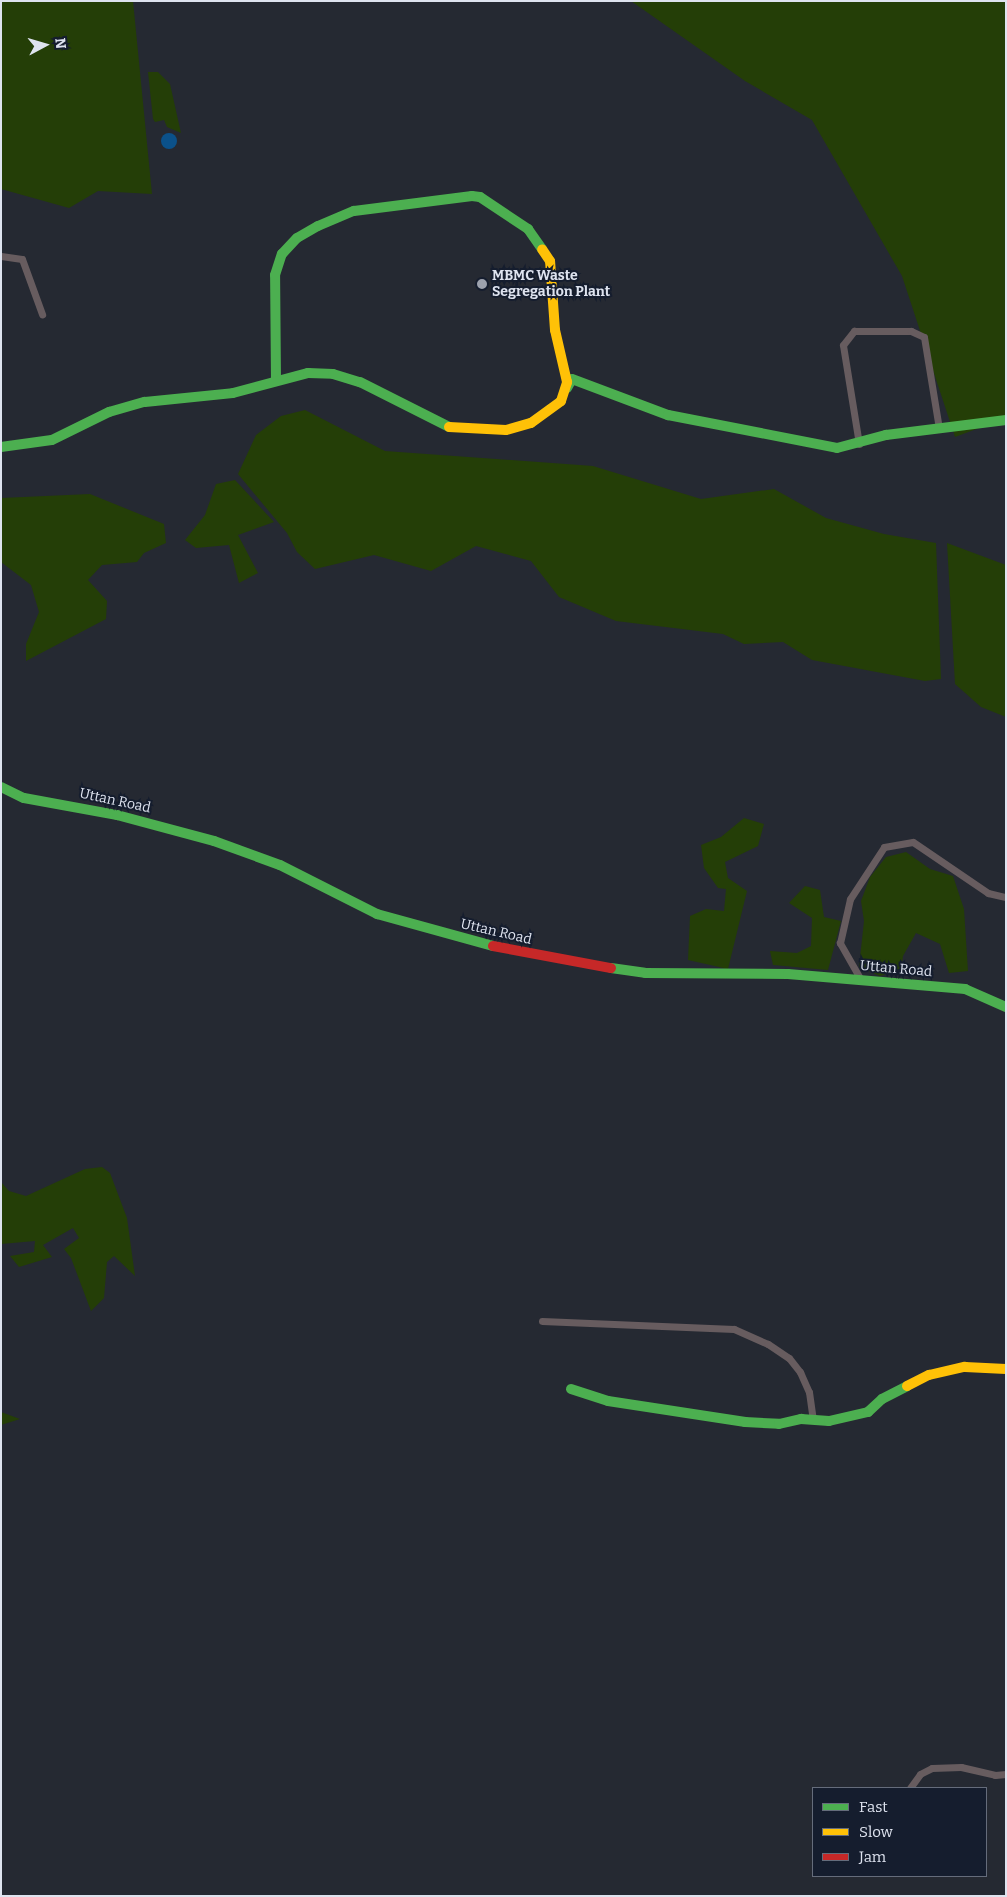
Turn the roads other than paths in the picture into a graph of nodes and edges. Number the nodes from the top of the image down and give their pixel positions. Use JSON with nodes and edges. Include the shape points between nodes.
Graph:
{"nodes":[{"id":1,"x":1,"y":256,"type":"edge"},
{"id":2,"x":42,"y":314,"type":"dead end"},
{"id":3,"x":276,"y":380,"type":"junction"},
{"id":4,"x":564,"y":393,"type":"junction"},
{"id":5,"x":1006,"y":420,"type":"edge"},
{"id":6,"x":938,"y":429,"type":"junction"},
{"id":7,"x":860,"y":444,"type":"junction"},
{"id":8,"x":1,"y":447,"type":"edge"},
{"id":9,"x":1,"y":787,"type":"edge"},
{"id":10,"x":1006,"y":897,"type":"edge"},
{"id":11,"x":861,"y":980,"type":"junction"},
{"id":12,"x":1006,"y":1007,"type":"edge"},
{"id":13,"x":542,"y":1321,"type":"dead end"},
{"id":14,"x":1006,"y":1369,"type":"edge"},
{"id":15,"x":571,"y":1389,"type":"dead end"},
{"id":16,"x":814,"y":1420,"type":"junction"},
{"id":17,"x":1006,"y":1774,"type":"edge"},
{"id":18,"x":911,"y":1787,"type":"edge"}],
"edges":[{"from":1,"to":2,"type":"street","via":[[22,259]]},
{"from":3,"to":4,"type":"street","via":[[308,373],[333,374],[360,382],[447,427],[473,430],[506,430],[530,423],[560,400]]},
{"from":3,"to":4,"type":"street","via":[[275,275],[282,254],[297,238],[354,211],[472,196],[480,197],[528,229],[550,261],[555,330],[567,373]]},
{"from":3,"to":8,"type":"street","via":[[233,393],[146,402],[109,412],[52,440]]},
{"from":4,"to":7,"type":"street","via":[[572,379],[668,415],[819,446],[837,448]]},
{"from":5,"to":6,"type":"street"},
{"from":6,"to":7,"type":"street","via":[[886,435]]},
{"from":6,"to":7,"type":"street","via":[[924,337],[911,331],[854,331],[843,345]]},
{"from":9,"to":11,"type":"street","name":"Uttan Road","via":[[24,798],[117,815],[214,841],[280,865],[377,914],[493,946],[579,964],[645,973],[788,974]]},
{"from":10,"to":11,"type":"street","via":[[988,893],[913,842],[884,847],[850,899],[840,943]]},
{"from":11,"to":12,"type":"street","name":"Uttan Road","via":[[965,989]]},
{"from":13,"to":16,"type":"street","via":[[734,1329],[768,1344],[789,1358],[809,1392]]},
{"from":14,"to":16,"type":"street","via":[[965,1367],[929,1375],[882,1399],[868,1412],[829,1421]]},
{"from":15,"to":16,"type":"street","via":[[608,1401],[745,1422],[779,1424]]},
{"from":17,"to":18,"type":"street","via":[[995,1775],[961,1767],[932,1768],[920,1774]]}]}
